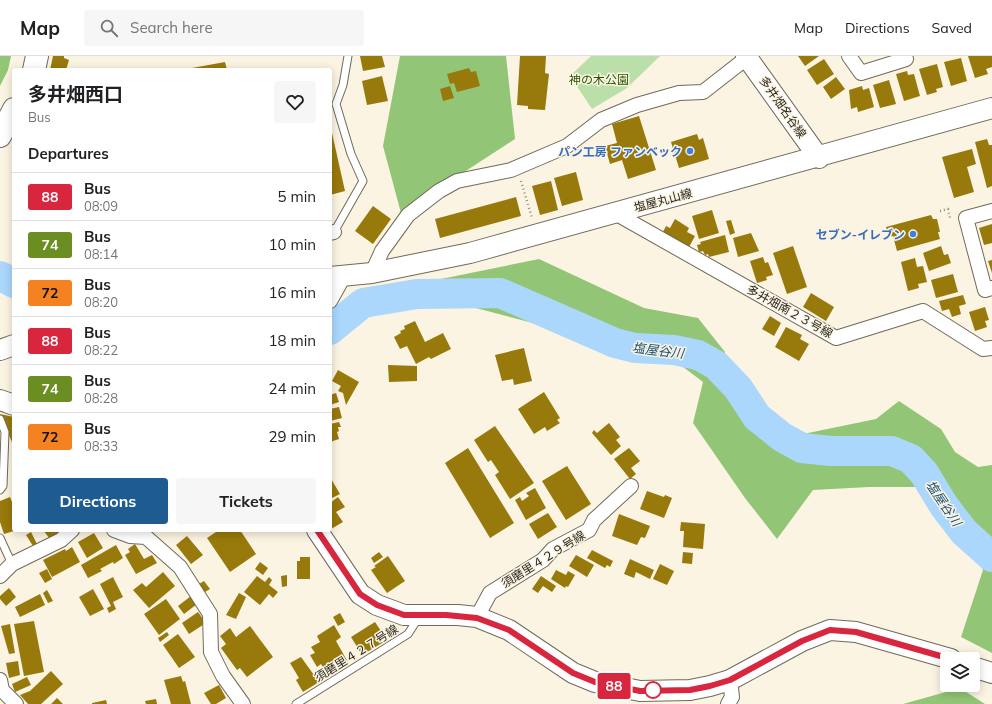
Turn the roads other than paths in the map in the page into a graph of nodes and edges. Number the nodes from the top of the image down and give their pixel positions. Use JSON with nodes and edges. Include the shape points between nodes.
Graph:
{"nodes":[{"id":1,"x":38,"y":56,"type":"edge"},
{"id":2,"x":348,"y":56,"type":"edge"},
{"id":3,"x":849,"y":56,"type":"edge"},
{"id":4,"x":747,"y":57,"type":"edge"},
{"id":5,"x":909,"y":57,"type":"edge"},
{"id":6,"x":35,"y":68,"type":"edge"},
{"id":7,"x":992,"y":108,"type":"edge"},
{"id":8,"x":12,"y":113,"type":"edge"},
{"id":9,"x":0,"y":136,"type":"edge"},
{"id":10,"x":819,"y":158,"type":"junction"},
{"id":11,"x":992,"y":210,"type":"edge"},
{"id":12,"x":615,"y":213,"type":"junction"},
{"id":13,"x":332,"y":233,"type":"edge"},
{"id":14,"x":372,"y":273,"type":"junction"},
{"id":15,"x":337,"y":277,"type":"edge"},
{"id":16,"x":992,"y":288,"type":"edge"},
{"id":17,"x":332,"y":293,"type":"edge"},
{"id":18,"x":12,"y":346,"type":"edge"},
{"id":19,"x":992,"y":348,"type":"edge"},
{"id":20,"x":0,"y":350,"type":"edge"},
{"id":21,"x":0,"y":400,"type":"edge"},
{"id":22,"x":12,"y":404,"type":"edge"},
{"id":23,"x":0,"y":419,"type":"edge"},
{"id":24,"x":631,"y":486,"type":"dead end"},
{"id":25,"x":0,"y":490,"type":"edge"},
{"id":26,"x":70,"y":532,"type":"edge"},
{"id":27,"x":119,"y":532,"type":"edge"},
{"id":28,"x":317,"y":532,"type":"edge"},
{"id":29,"x":0,"y":538,"type":"edge"},
{"id":30,"x":12,"y":564,"type":"junction"},
{"id":31,"x":0,"y":576,"type":"edge"},
{"id":32,"x":421,"y":614,"type":"junction"},
{"id":33,"x":477,"y":618,"type":"junction"},
{"id":34,"x":940,"y":656,"type":"edge"},
{"id":35,"x":980,"y":670,"type":"edge"},
{"id":36,"x":992,"y":674,"type":"edge"},
{"id":37,"x":0,"y":680,"type":"edge"},
{"id":38,"x":730,"y":680,"type":"junction"},
{"id":39,"x":16,"y":704,"type":"edge"},
{"id":40,"x":243,"y":704,"type":"edge"},
{"id":41,"x":296,"y":704,"type":"edge"},
{"id":42,"x":728,"y":704,"type":"edge"}],
"edges":[{"from":1,"to":6,"type":"main road"},
{"from":2,"to":13,"type":"lane","via":[[343,85],[336,104],[351,154],[363,181]]},
{"from":3,"to":5,"type":"street","via":[[861,73]]},
{"from":4,"to":10,"type":"street","name":"多井畑名谷線"},
{"from":4,"to":14,"type":"street","via":[[703,92],[679,93],[637,105],[601,120],[567,146],[517,167],[457,181],[439,191],[408,215],[382,251]]},
{"from":7,"to":10,"type":"street","name":"塩屋丸山線"},
{"from":8,"to":9,"type":"main road"},
{"from":10,"to":12,"type":"street","name":"塩屋丸山線"},
{"from":11,"to":16,"type":"street","via":[[966,218],[985,290]]},
{"from":12,"to":14,"type":"street","name":"塩屋丸山線","via":[[470,253]]},
{"from":12,"to":19,"type":"street","name":"多井畑南２３号線","via":[[836,338],[923,311],[983,349]]},
{"from":14,"to":15,"type":"street","name":"塩屋丸山線"},
{"from":15,"to":17,"type":"street"},
{"from":18,"to":20,"type":"street"},
{"from":21,"to":22,"type":"street"},
{"from":23,"to":25,"type":"lane","via":[[5,432],[3,486]]},
{"from":24,"to":33,"type":"street","name":"須磨里４２９号線","via":[[594,520],[589,530],[553,549],[538,563],[490,593]]},
{"from":26,"to":30,"type":"street","via":[[60,540]]},
{"from":27,"to":40,"type":"street","via":[[146,537],[180,567],[210,614],[211,652],[223,676]]},
{"from":28,"to":32,"type":"street","via":[[360,594],[377,605],[404,615]]},
{"from":29,"to":30,"type":"lane"},
{"from":30,"to":31,"type":"street"},
{"from":32,"to":33,"type":"street"},
{"from":32,"to":41,"type":"lane","name":"須磨里４２７号線","via":[[408,634]]},
{"from":33,"to":38,"type":"street","via":[[509,630],[573,673],[595,682],[640,691],[690,690]]},
{"from":34,"to":38,"type":"street","via":[[856,632],[830,630],[802,641]]},
{"from":35,"to":36,"type":"street"},
{"from":37,"to":39,"type":"street","via":[[2,690]]},
{"from":38,"to":42,"type":"street","via":[[732,697]]}]}
